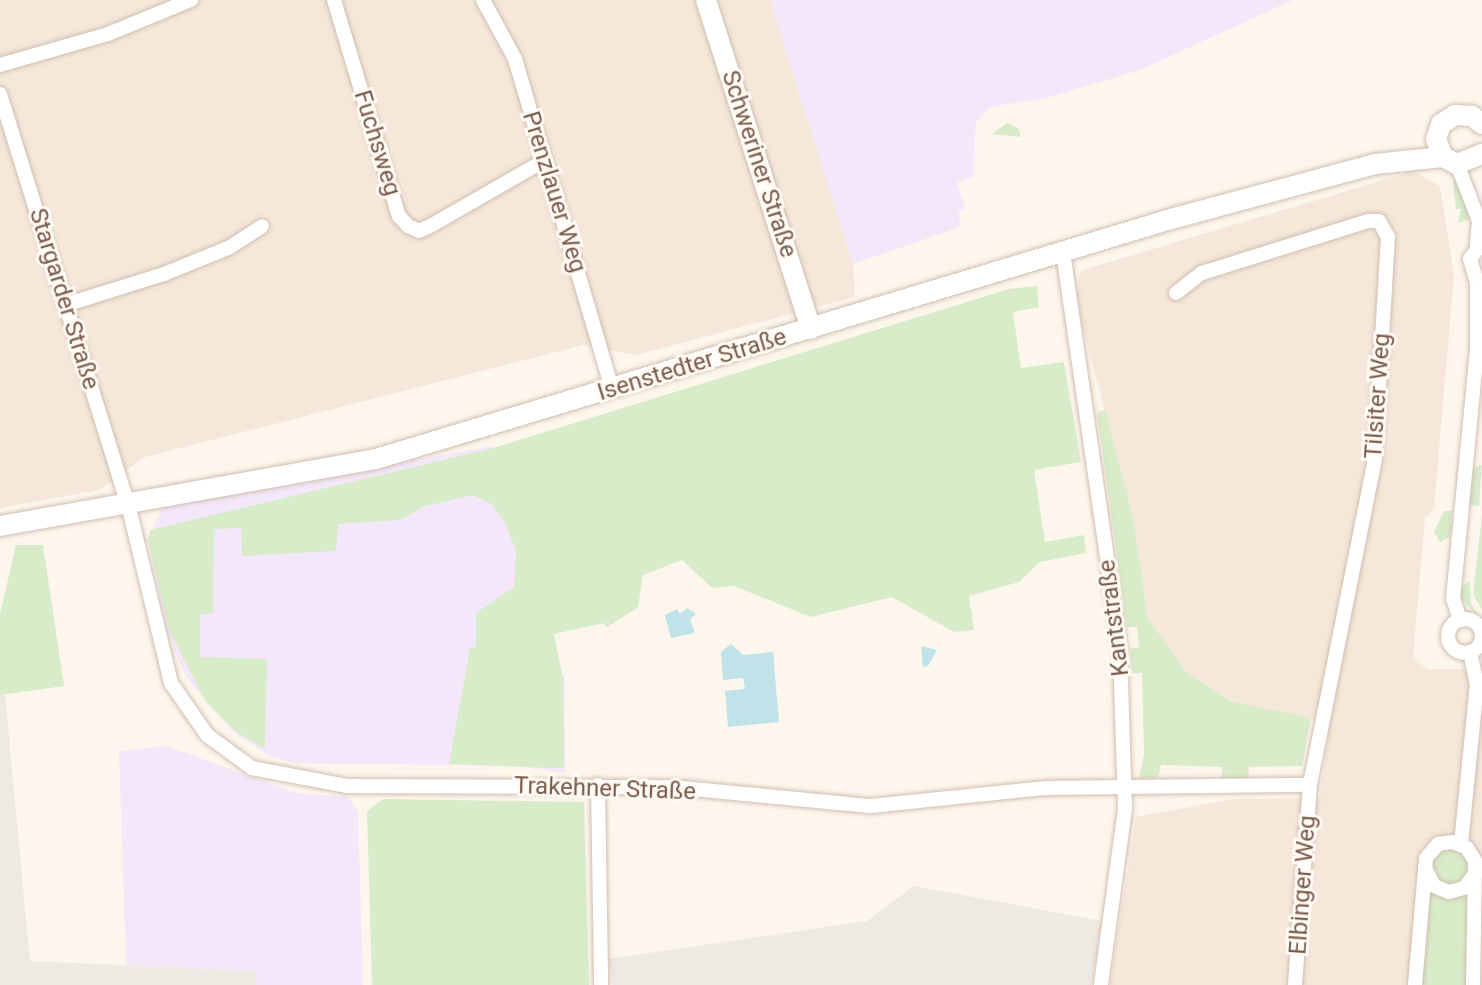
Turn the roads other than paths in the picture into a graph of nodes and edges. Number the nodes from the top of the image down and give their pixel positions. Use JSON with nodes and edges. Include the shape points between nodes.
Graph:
{"nodes":[{"id":1,"x":191,"y":0,"type":"edge"},
{"id":2,"x":334,"y":0,"type":"edge"},
{"id":3,"x":483,"y":0,"type":"edge"},
{"id":4,"x":706,"y":0,"type":"edge"},
{"id":5,"x":0,"y":65,"type":"edge"},
{"id":6,"x":0,"y":94,"type":"edge"},
{"id":7,"x":1480,"y":120,"type":"edge"},
{"id":8,"x":1438,"y":129,"type":"junction"},
{"id":9,"x":1482,"y":155,"type":"edge"},
{"id":10,"x":545,"y":160,"type":"junction"},
{"id":11,"x":1450,"y":161,"type":"junction"},
{"id":12,"x":1375,"y":164,"type":"junction"},
{"id":13,"x":1482,"y":171,"type":"edge"},
{"id":14,"x":262,"y":226,"type":"dead end"},
{"id":15,"x":1480,"y":244,"type":"edge"},
{"id":16,"x":1063,"y":252,"type":"junction"},
{"id":17,"x":1478,"y":276,"type":"edge"},
{"id":18,"x":1176,"y":293,"type":"dead end"},
{"id":19,"x":65,"y":305,"type":"junction"},
{"id":20,"x":811,"y":329,"type":"junction"},
{"id":21,"x":1482,"y":331,"type":"edge"},
{"id":22,"x":1477,"y":352,"type":"junction"},
{"id":23,"x":612,"y":389,"type":"junction"},
{"id":24,"x":128,"y":504,"type":"junction"},
{"id":25,"x":0,"y":526,"type":"edge"},
{"id":26,"x":1460,"y":620,"type":"junction"},
{"id":27,"x":1470,"y":652,"type":"junction"},
{"id":28,"x":598,"y":785,"type":"junction"},
{"id":29,"x":1310,"y":785,"type":"junction"},
{"id":30,"x":1126,"y":786,"type":"junction"},
{"id":31,"x":1461,"y":844,"type":"junction"},
{"id":32,"x":1425,"y":863,"type":"junction"},
{"id":33,"x":1476,"y":868,"type":"junction"},
{"id":34,"x":1457,"y":891,"type":"junction"},
{"id":35,"x":1479,"y":897,"type":"edge"},
{"id":36,"x":601,"y":985,"type":"edge"},
{"id":37,"x":1101,"y":985,"type":"edge"},
{"id":38,"x":1295,"y":985,"type":"edge"},
{"id":39,"x":1415,"y":985,"type":"edge"},
{"id":40,"x":1473,"y":985,"type":"edge"}],
"edges":[{"from":1,"to":5,"type":"street","via":[[108,34]]},
{"from":2,"to":10,"type":"street","name":"Fuchsweg","via":[[399,216],[408,226],[419,231],[432,225]]},
{"from":3,"to":10,"type":"street","name":"Prenzlauer Weg","via":[[515,59]]},
{"from":4,"to":20,"type":"street","name":"Schweriner Straße"},
{"from":6,"to":19,"type":"street","name":"Stargarder Straße"},
{"from":7,"to":8,"type":"street","name":"Isenstedter Straße","via":[[1455,115]]},
{"from":8,"to":11,"type":"street","via":[[1436,143]]},
{"from":8,"to":12,"type":"street","name":"Isenstedter Straße"},
{"from":9,"to":11,"type":"street","name":"Isenstedter Straße"},
{"from":9,"to":13,"type":"street"},
{"from":10,"to":23,"type":"street","name":"Prenzlauer Weg"},
{"from":11,"to":12,"type":"street","name":"Isenstedter Straße"},
{"from":11,"to":15,"type":"street","via":[[1479,221]]},
{"from":12,"to":16,"type":"street","name":"Isenstedter Straße"},
{"from":14,"to":19,"type":"street","via":[[230,247],[164,274]]},
{"from":15,"to":17,"type":"street","via":[[1470,259]]},
{"from":16,"to":20,"type":"street","name":"Isenstedter Straße"},
{"from":16,"to":30,"type":"street","name":"Kantstraße","via":[[1120,649]]},
{"from":17,"to":22,"type":"street"},
{"from":18,"to":29,"type":"street","name":"Tilsiter Weg","via":[[1202,273],[1368,221],[1379,221],[1388,237],[1375,459]]},
{"from":19,"to":24,"type":"street","name":"Stargarder Straße"},
{"from":20,"to":23,"type":"street","name":"Isenstedter Straße"},
{"from":21,"to":22,"type":"street"},
{"from":22,"to":26,"type":"street","via":[[1453,599]]},
{"from":23,"to":24,"type":"street","name":"Isenstedter Straße","via":[[376,459]]},
{"from":24,"to":25,"type":"street","name":"Isenstedter Straße"},
{"from":24,"to":28,"type":"street","name":"Trakehner Straße","via":[[171,683],[199,726],[232,756],[276,776],[346,786]]},
{"from":26,"to":27,"type":"street","via":[[1480,628],[1479,645]]},
{"from":26,"to":27,"type":"street","via":[[1449,631],[1449,641],[1455,650]]},
{"from":27,"to":31,"type":"street","via":[[1477,685]]},
{"from":28,"to":30,"type":"street","name":"Trakehner Straße","via":[[871,806],[980,792]]},
{"from":28,"to":36,"type":"street"},
{"from":29,"to":30,"type":"street","name":"Trakehner Straße"},
{"from":29,"to":38,"type":"street","name":"Elbinger Weg"},
{"from":30,"to":37,"type":"street","name":"Kantstraße","via":[[1117,892]]},
{"from":31,"to":32,"type":"street","via":[[1438,844]]},
{"from":31,"to":33,"type":"street","via":[[1472,854]]},
{"from":32,"to":34,"type":"street","via":[[1434,886]]},
{"from":32,"to":39,"type":"street"},
{"from":33,"to":34,"type":"street","via":[[1470,883]]},
{"from":33,"to":35,"type":"street"},
{"from":34,"to":35,"type":"street"},
{"from":35,"to":40,"type":"street"}]}
